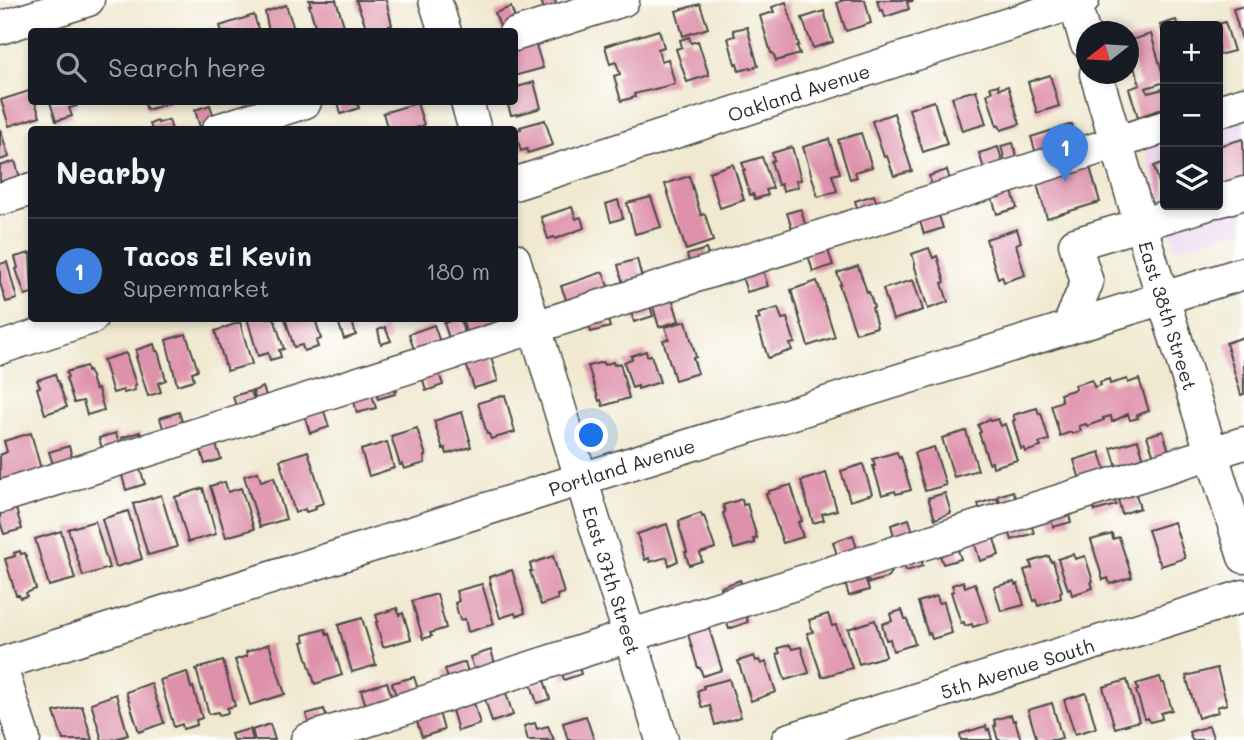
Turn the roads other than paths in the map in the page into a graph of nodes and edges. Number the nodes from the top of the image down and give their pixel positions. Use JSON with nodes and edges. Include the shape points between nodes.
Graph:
{"nodes":[{"id":1,"x":88,"y":0,"type":"edge"},
{"id":2,"x":435,"y":0,"type":"edge"},
{"id":3,"x":623,"y":0,"type":"edge"},
{"id":4,"x":1077,"y":1,"type":"edge"},
{"id":5,"x":1082,"y":21,"type":"edge"},
{"id":6,"x":0,"y":28,"type":"edge"},
{"id":7,"x":444,"y":28,"type":"edge"},
{"id":8,"x":518,"y":34,"type":"edge"},
{"id":9,"x":1099,"y":84,"type":"edge"},
{"id":10,"x":1244,"y":103,"type":"edge"},
{"id":11,"x":297,"y":105,"type":"edge"},
{"id":12,"x":468,"y":105,"type":"edge"},
{"id":13,"x":1223,"y":109,"type":"edge"},
{"id":14,"x":231,"y":126,"type":"edge"},
{"id":15,"x":474,"y":126,"type":"edge"},
{"id":16,"x":1160,"y":129,"type":"edge"},
{"id":17,"x":1116,"y":142,"type":"junction"},
{"id":18,"x":518,"y":183,"type":"edge"},
{"id":19,"x":28,"y":190,"type":"edge"},
{"id":20,"x":1244,"y":193,"type":"edge"},
{"id":21,"x":0,"y":199,"type":"edge"},
{"id":22,"x":1223,"y":199,"type":"edge"},
{"id":23,"x":1189,"y":210,"type":"edge"},
{"id":24,"x":1140,"y":225,"type":"junction"},
{"id":25,"x":518,"y":272,"type":"edge"},
{"id":26,"x":1244,"y":273,"type":"edge"},
{"id":27,"x":1163,"y":298,"type":"junction"},
{"id":28,"x":79,"y":322,"type":"edge"},
{"id":29,"x":535,"y":327,"type":"junction"},
{"id":30,"x":1068,"y":328,"type":"junction"},
{"id":31,"x":0,"y":348,"type":"edge"},
{"id":32,"x":1244,"y":443,"type":"edge"},
{"id":33,"x":1211,"y":452,"type":"junction"},
{"id":34,"x":581,"y":479,"type":"junction"},
{"id":35,"x":0,"y":497,"type":"edge"},
{"id":36,"x":1244,"y":557,"type":"edge"},
{"id":37,"x":1244,"y":596,"type":"edge"},
{"id":38,"x":629,"y":636,"type":"junction"},
{"id":39,"x":0,"y":664,"type":"edge"},
{"id":40,"x":24,"y":740,"type":"edge"},
{"id":41,"x":307,"y":740,"type":"edge"},
{"id":42,"x":662,"y":740,"type":"edge"},
{"id":43,"x":788,"y":740,"type":"edge"}],
"edges":[{"from":1,"to":6,"type":"street"},
{"from":2,"to":7,"type":"street"},
{"from":3,"to":8,"type":"street"},
{"from":4,"to":5,"type":"street"},
{"from":4,"to":18,"type":"street","name":"Oakland Avenue"},
{"from":9,"to":17,"type":"street","name":"East 38th Street"},
{"from":10,"to":13,"type":"street"},
{"from":11,"to":14,"type":"street"},
{"from":12,"to":15,"type":"street"},
{"from":16,"to":17,"type":"street"},
{"from":17,"to":24,"type":"street","name":"East 38th Street"},
{"from":17,"to":29,"type":"street"},
{"from":19,"to":21,"type":"street"},
{"from":20,"to":22,"type":"street"},
{"from":23,"to":24,"type":"street"},
{"from":24,"to":27,"type":"street","name":"East 38th Street"},
{"from":24,"to":30,"type":"street","via":[[1075,244],[1087,282]]},
{"from":25,"to":29,"type":"street","name":"East 37th Street"},
{"from":26,"to":27,"type":"street","name":"Portland Avenue"},
{"from":27,"to":30,"type":"street","name":"Portland Avenue"},
{"from":27,"to":33,"type":"street","name":"East 38th Street"},
{"from":28,"to":31,"type":"street"},
{"from":29,"to":34,"type":"street","name":"East 37th Street"},
{"from":29,"to":35,"type":"street"},
{"from":30,"to":34,"type":"street","name":"Portland Avenue"},
{"from":32,"to":33,"type":"street"},
{"from":33,"to":36,"type":"street","name":"East 38th Street"},
{"from":33,"to":38,"type":"street"},
{"from":34,"to":38,"type":"street","name":"East 37th Street"},
{"from":34,"to":39,"type":"street","name":"Portland Avenue"},
{"from":37,"to":43,"type":"street","name":"5th Avenue South"},
{"from":38,"to":41,"type":"street"},
{"from":38,"to":42,"type":"street","name":"East 37th Street"},
{"from":39,"to":40,"type":"street"}]}
